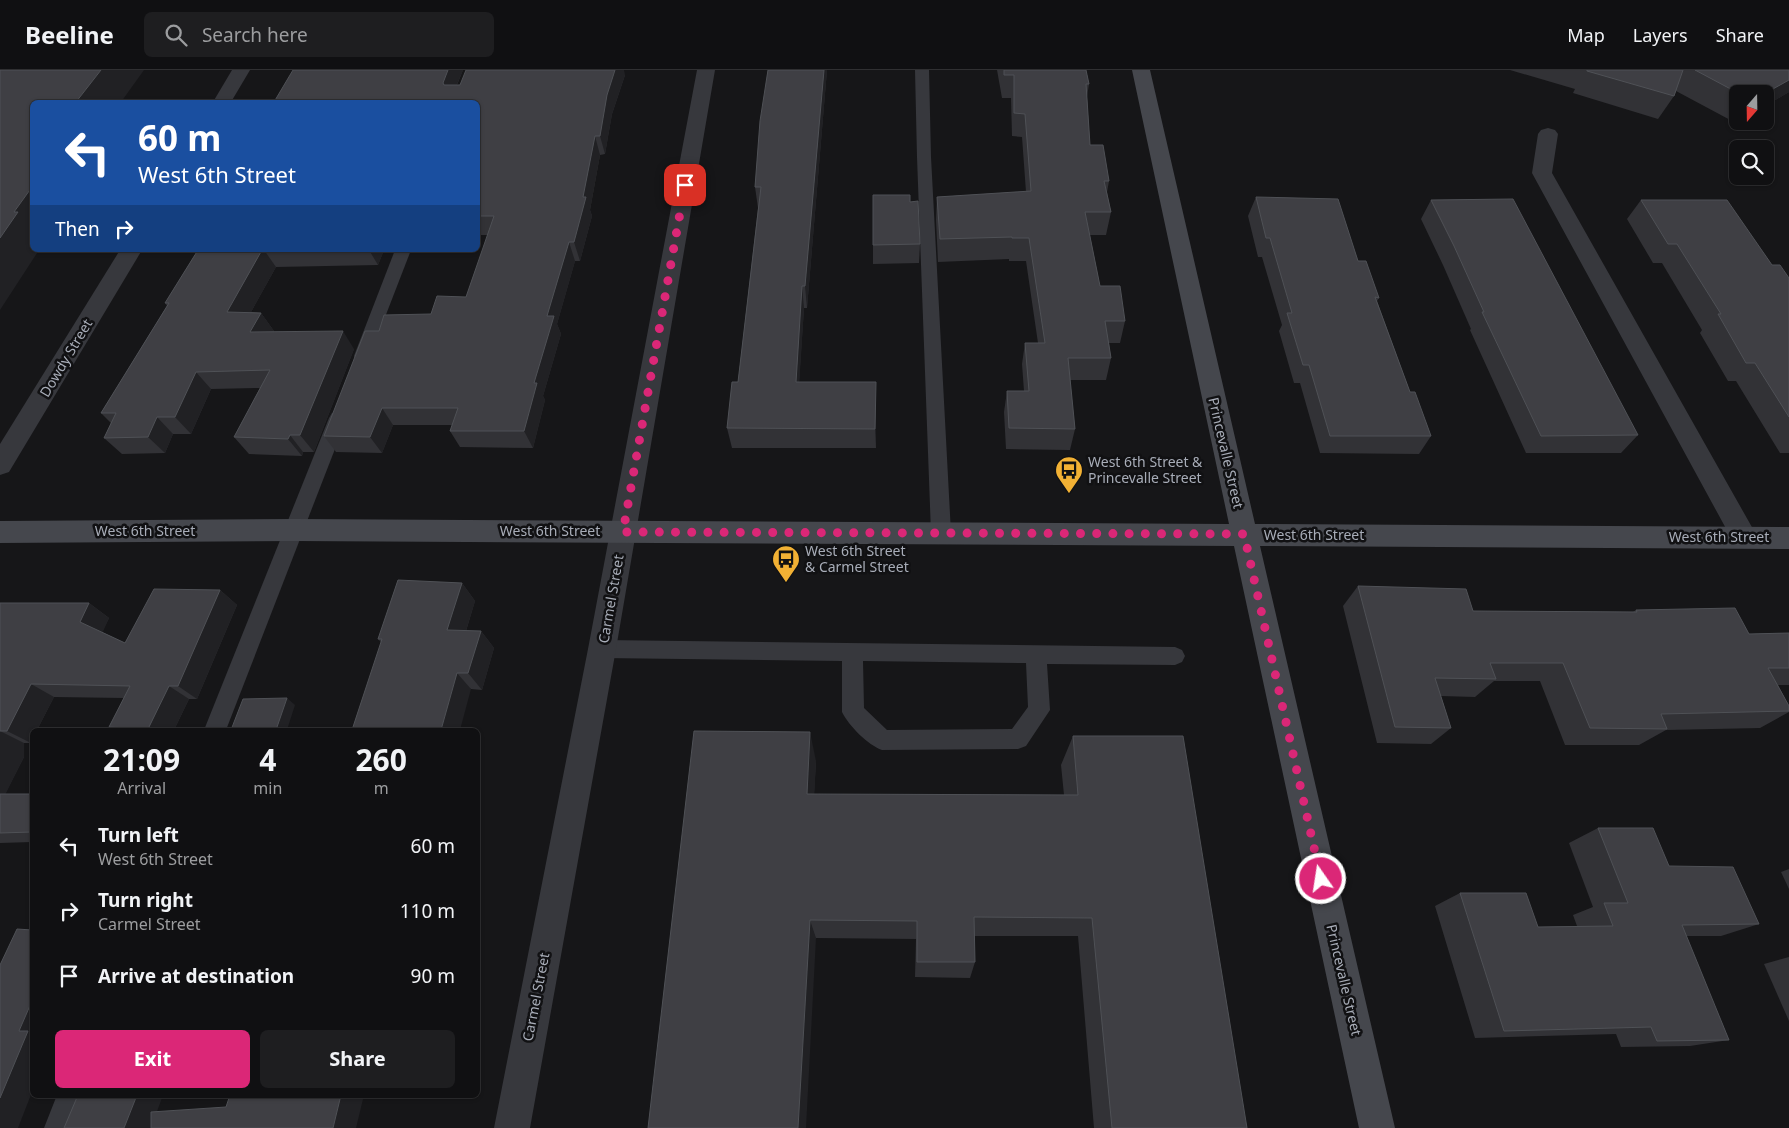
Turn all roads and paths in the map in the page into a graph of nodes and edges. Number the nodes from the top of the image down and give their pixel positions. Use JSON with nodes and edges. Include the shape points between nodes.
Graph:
{"nodes":[{"id":1,"x":242,"y":70,"type":"edge"},
{"id":2,"x":706,"y":70,"type":"edge"},
{"id":3,"x":922,"y":70,"type":"edge"},
{"id":4,"x":1141,"y":70,"type":"edge"},
{"id":5,"x":223,"y":100,"type":"edge"},
{"id":6,"x":1548,"y":134,"type":"dead end"},
{"id":7,"x":131,"y":252,"type":"edge"},
{"id":8,"x":402,"y":252,"type":"edge"},
{"id":9,"x":356,"y":371,"type":"edge"},
{"id":10,"x":346,"y":399,"type":"edge"},
{"id":11,"x":0,"y":465,"type":"edge"},
{"id":12,"x":295,"y":530,"type":"junction"},
{"id":13,"x":0,"y":532,"type":"edge"},
{"id":14,"x":623,"y":532,"type":"junction"},
{"id":15,"x":941,"y":533,"type":"junction"},
{"id":16,"x":1244,"y":534,"type":"junction"},
{"id":17,"x":1744,"y":537,"type":"junction"},
{"id":18,"x":1789,"y":538,"type":"edge"},
{"id":19,"x":602,"y":649,"type":"junction"},
{"id":20,"x":852,"y":653,"type":"junction"},
{"id":21,"x":1036,"y":655,"type":"junction"},
{"id":22,"x":1175,"y":656,"type":"dead end"},
{"id":23,"x":216,"y":728,"type":"edge"},
{"id":24,"x":69,"y":1098,"type":"edge"},
{"id":25,"x":57,"y":1128,"type":"edge"},
{"id":26,"x":512,"y":1128,"type":"edge"},
{"id":27,"x":1377,"y":1128,"type":"edge"}],
"edges":[{"from":1,"to":5,"type":"street"},
{"from":2,"to":14,"type":"street","name":"Carmel Street"},
{"from":3,"to":15,"type":"lane"},
{"from":4,"to":16,"type":"street","name":"Princevalle Street"},
{"from":6,"to":17,"type":"street","via":[[1542,173]]},
{"from":7,"to":11,"type":"street","name":"Dowdy Street"},
{"from":8,"to":9,"type":"lane"},
{"from":10,"to":12,"type":"lane"},
{"from":12,"to":13,"type":"street","name":"West 6th Street"},
{"from":12,"to":14,"type":"street","name":"West 6th Street"},
{"from":12,"to":23,"type":"lane"},
{"from":14,"to":15,"type":"street","name":"West 6th Street"},
{"from":14,"to":19,"type":"street","name":"Carmel Street"},
{"from":15,"to":16,"type":"street","name":"West 6th Street"},
{"from":16,"to":17,"type":"street","name":"West 6th Street"},
{"from":16,"to":27,"type":"street","name":"Princevalle Street"},
{"from":17,"to":18,"type":"street","name":"West 6th Street"},
{"from":19,"to":20,"type":"lane"},
{"from":19,"to":26,"type":"street","name":"Carmel Street"},
{"from":20,"to":21,"type":"lane"},
{"from":20,"to":21,"type":"lane","via":[[853,712],[882,740],[1018,739],[1039,710]]},
{"from":21,"to":22,"type":"lane"},
{"from":24,"to":25,"type":"lane"}]}
